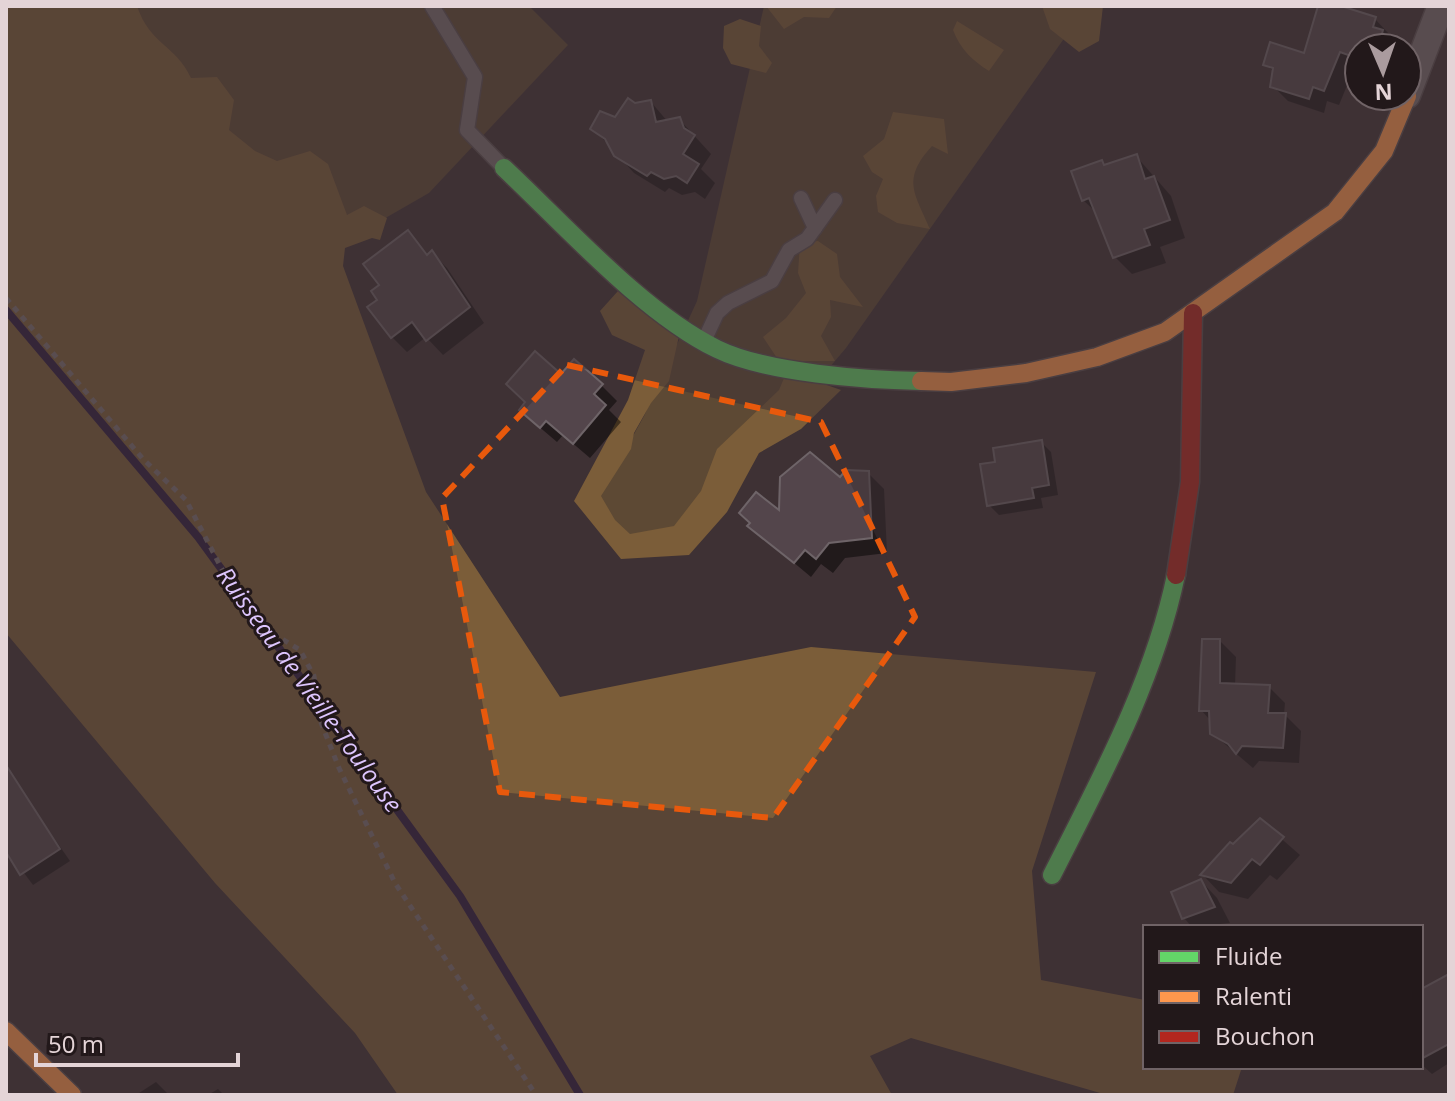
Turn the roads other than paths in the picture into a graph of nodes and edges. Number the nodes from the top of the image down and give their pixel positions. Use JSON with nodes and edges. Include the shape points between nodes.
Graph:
{"nodes":[{"id":1,"x":432,"y":6,"type":"edge"},
{"id":2,"x":1441,"y":6,"type":"edge"},
{"id":3,"x":1423,"y":54,"type":"edge"},
{"id":4,"x":1400,"y":112,"type":"edge"},
{"id":5,"x":504,"y":168,"type":"joint"},
{"id":6,"x":801,"y":198,"type":"dead end"},
{"id":7,"x":835,"y":200,"type":"dead end"},
{"id":8,"x":815,"y":228,"type":"junction"},
{"id":9,"x":1193,"y":313,"type":"junction"},
{"id":10,"x":704,"y":341,"type":"junction"},
{"id":11,"x":1052,"y":875,"type":"dead end"},
{"id":12,"x":6,"y":1031,"type":"edge"},
{"id":13,"x":72,"y":1095,"type":"edge"}],
"edges":[{"from":1,"to":5,"type":"lane","via":[[475,77],[467,130]]},
{"from":2,"to":3,"type":"street"},
{"from":4,"to":9,"type":"street","via":[[1384,151],[1335,212]]},
{"from":5,"to":10,"type":"street","via":[[644,300]]},
{"from":6,"to":8,"type":"lane"},
{"from":7,"to":8,"type":"lane"},
{"from":8,"to":10,"type":"lane","via":[[789,250],[772,281],[717,313]]},
{"from":9,"to":10,"type":"street","via":[[1165,332],[1097,357],[951,382],[766,365]]},
{"from":9,"to":11,"type":"street","via":[[1184,536],[1169,600],[1126,727]]},
{"from":12,"to":13,"type":"street"}]}
